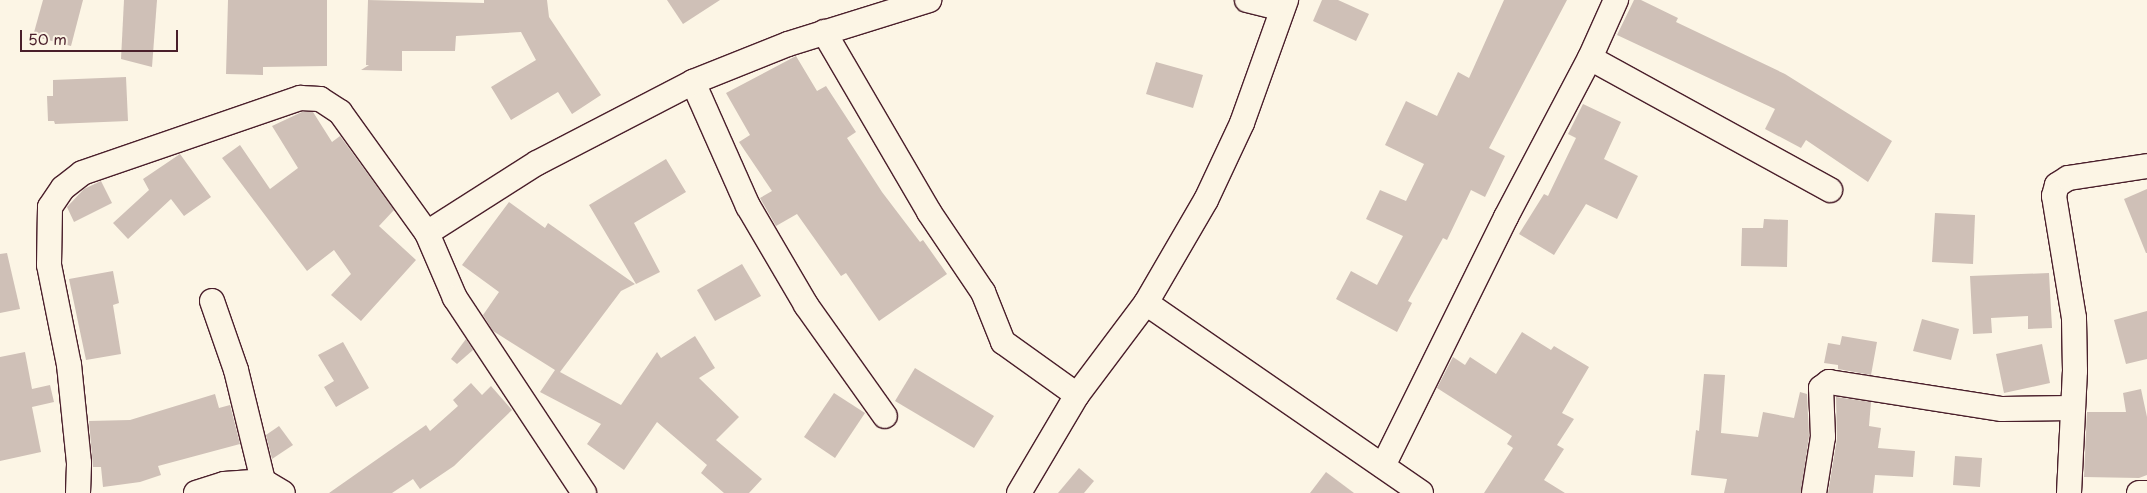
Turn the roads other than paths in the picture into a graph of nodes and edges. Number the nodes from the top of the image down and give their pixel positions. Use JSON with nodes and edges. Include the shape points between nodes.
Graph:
{"nodes":[{"id":1,"x":929,"y":0,"type":"edge"},
{"id":2,"x":1247,"y":0,"type":"edge"},
{"id":3,"x":1616,"y":0,"type":"edge"},
{"id":4,"x":1284,"y":4,"type":"edge"},
{"id":5,"x":824,"y":32,"type":"junction"},
{"id":6,"x":1590,"y":58,"type":"junction"},
{"id":7,"x":693,"y":82,"type":"junction"},
{"id":8,"x":2147,"y":166,"type":"edge"},
{"id":9,"x":1830,"y":190,"type":"dead end"},
{"id":10,"x":427,"y":233,"type":"junction"},
{"id":11,"x":212,"y":301,"type":"dead end"},
{"id":12,"x":1146,"y":303,"type":"junction"},
{"id":13,"x":1077,"y":395,"type":"junction"},
{"id":14,"x":2071,"y":408,"type":"junction"},
{"id":15,"x":885,"y":416,"type":"dead end"},
{"id":16,"x":1383,"y":466,"type":"junction"},
{"id":17,"x":273,"y":487,"type":"edge"},
{"id":18,"x":78,"y":493,"type":"edge"},
{"id":19,"x":196,"y":493,"type":"edge"},
{"id":20,"x":584,"y":493,"type":"edge"},
{"id":21,"x":1019,"y":493,"type":"edge"},
{"id":22,"x":1421,"y":493,"type":"edge"},
{"id":23,"x":1814,"y":493,"type":"edge"},
{"id":24,"x":2069,"y":493,"type":"edge"},
{"id":25,"x":2139,"y":493,"type":"edge"},
{"id":26,"x":2147,"y":493,"type":"edge"}],
"edges":[{"from":1,"to":5,"type":"street"},
{"from":2,"to":4,"type":"street"},
{"from":3,"to":6,"type":"street"},
{"from":4,"to":12,"type":"street","via":[[1238,131],[1206,200]]},
{"from":5,"to":7,"type":"street"},
{"from":5,"to":13,"type":"street","via":[[928,212],[983,292],[1003,342]]},
{"from":6,"to":9,"type":"street"},
{"from":6,"to":16,"type":"street","via":[[1506,217]]},
{"from":7,"to":10,"type":"street","via":[[538,163]]},
{"from":7,"to":15,"type":"street","via":[[748,206],[806,305]]},
{"from":8,"to":14,"type":"street","via":[[2068,178],[2057,185],[2054,196],[2074,318],[2075,371]]},
{"from":10,"to":18,"type":"street","via":[[340,112],[320,100],[300,98],[277,105],[239,121],[82,173],[63,188],[50,207],[47,229],[49,265],[69,365],[80,463]]},
{"from":10,"to":20,"type":"street","via":[[455,298]]},
{"from":11,"to":17,"type":"street"},
{"from":12,"to":13,"type":"street"},
{"from":12,"to":16,"type":"street","via":[[1306,417]]},
{"from":13,"to":21,"type":"street"},
{"from":14,"to":23,"type":"street","via":[[2002,409],[1829,382],[1821,388],[1824,437]]},
{"from":14,"to":24,"type":"street"},
{"from":16,"to":22,"type":"street"},
{"from":17,"to":19,"type":"street","via":[[224,484]]},
{"from":25,"to":26,"type":"street"}]}
